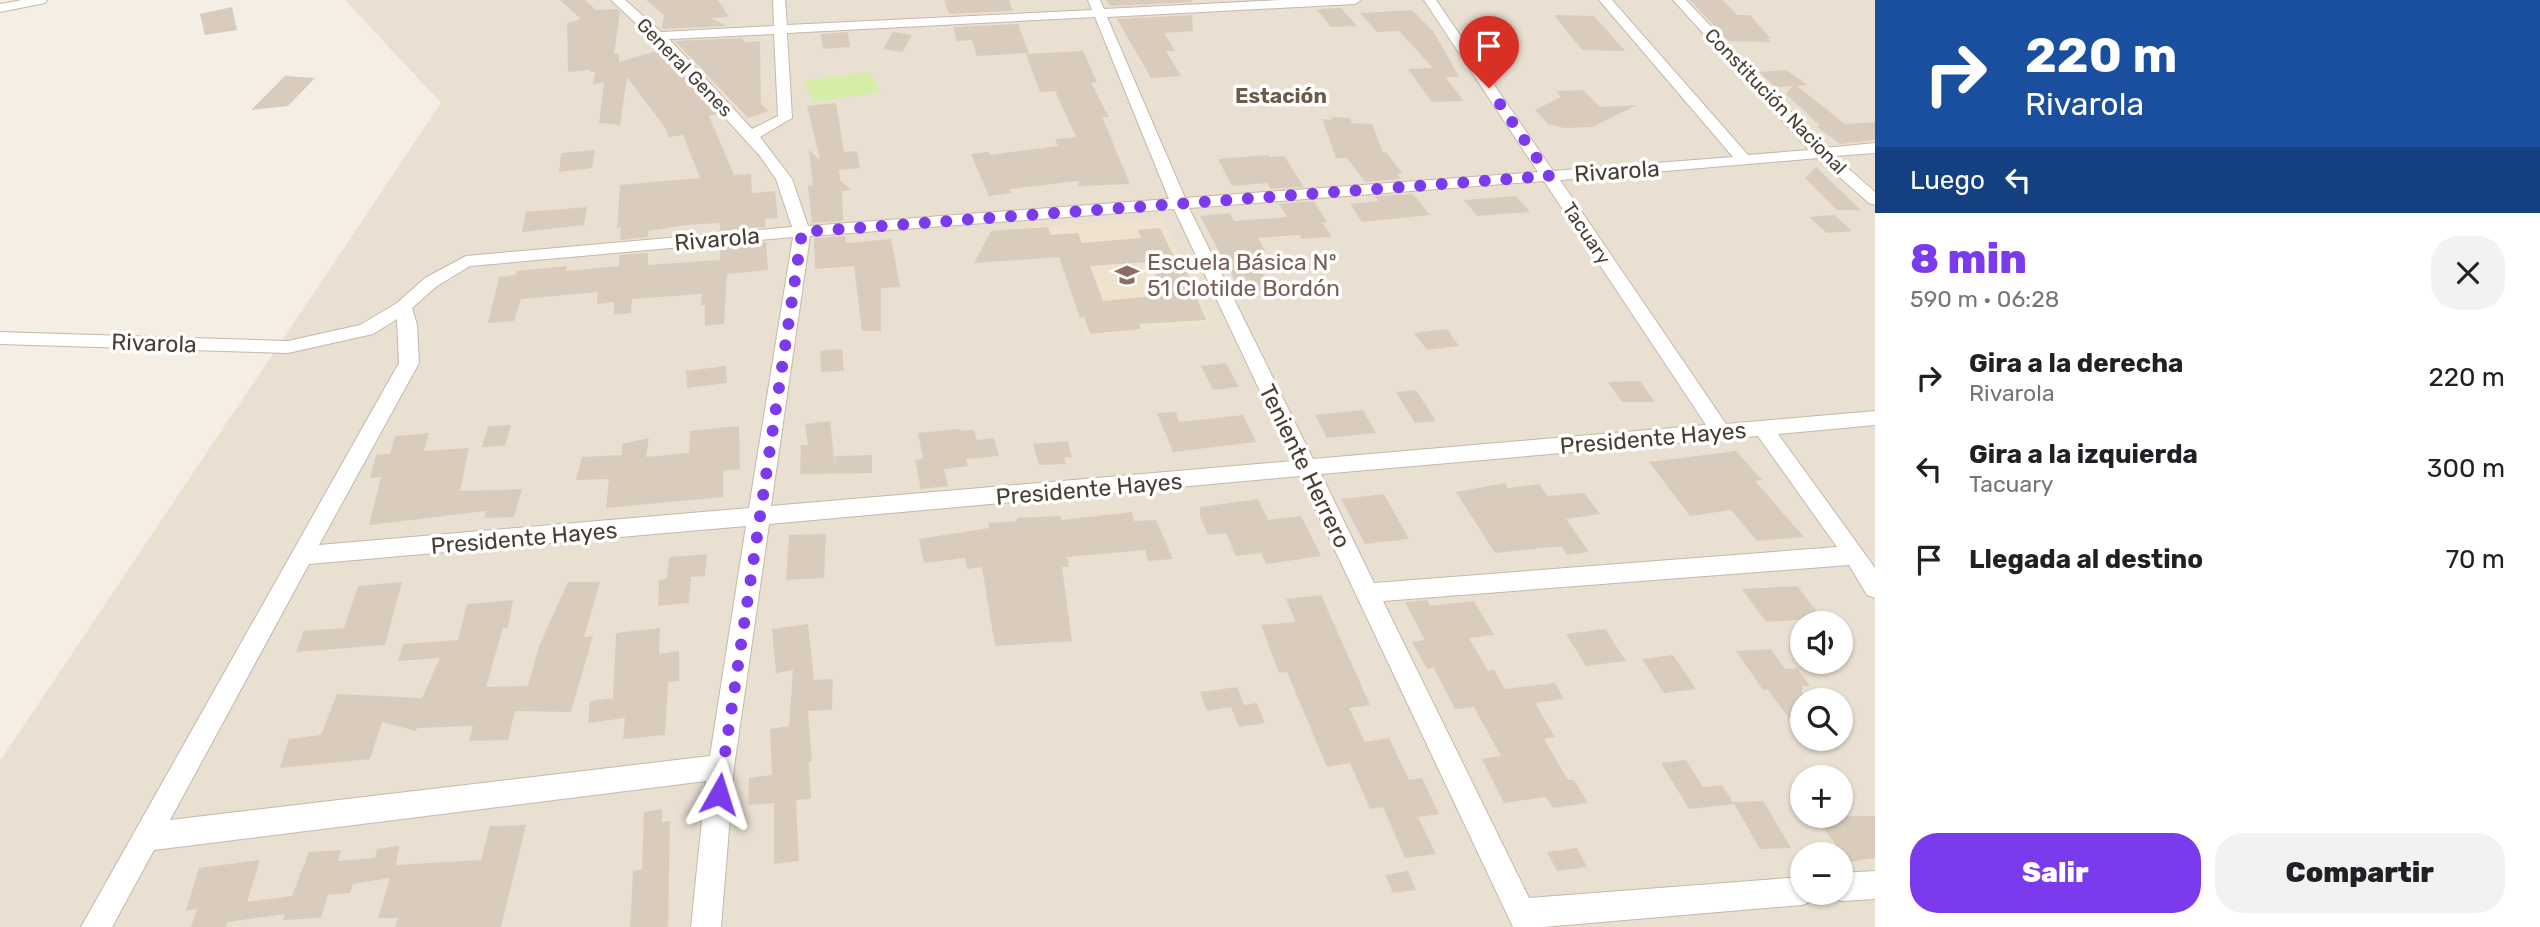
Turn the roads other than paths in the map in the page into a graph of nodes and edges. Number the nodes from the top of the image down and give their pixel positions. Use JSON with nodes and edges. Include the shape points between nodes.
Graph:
{"nodes":[{"id":1,"x":41,"y":0,"type":"edge"},
{"id":2,"x":617,"y":0,"type":"edge"},
{"id":3,"x":779,"y":0,"type":"edge"},
{"id":4,"x":1355,"y":0,"type":"edge"},
{"id":5,"x":1430,"y":0,"type":"edge"},
{"id":6,"x":1605,"y":0,"type":"edge"},
{"id":7,"x":1679,"y":0,"type":"edge"},
{"id":8,"x":1097,"y":6,"type":"edge"},
{"id":9,"x":0,"y":8,"type":"edge"},
{"id":10,"x":781,"y":29,"type":"junction"},
{"id":11,"x":657,"y":36,"type":"junction"},
{"id":12,"x":751,"y":136,"type":"junction"},
{"id":13,"x":1875,"y":148,"type":"edge"},
{"id":14,"x":1820,"y":152,"type":"junction"},
{"id":15,"x":1743,"y":159,"type":"junction"},
{"id":16,"x":1549,"y":176,"type":"junction"},
{"id":17,"x":1875,"y":200,"type":"edge"},
{"id":18,"x":1179,"y":203,"type":"junction"},
{"id":19,"x":802,"y":232,"type":"junction"},
{"id":20,"x":403,"y":307,"type":"junction"},
{"id":21,"x":0,"y":338,"type":"edge"},
{"id":22,"x":1875,"y":418,"type":"edge"},
{"id":23,"x":1763,"y":428,"type":"junction"},
{"id":24,"x":1721,"y":432,"type":"junction"},
{"id":25,"x":1307,"y":470,"type":"junction"},
{"id":26,"x":758,"y":518,"type":"junction"},
{"id":27,"x":1855,"y":555,"type":"junction"},
{"id":28,"x":302,"y":556,"type":"junction"},
{"id":29,"x":1875,"y":588,"type":"edge"},
{"id":30,"x":1368,"y":593,"type":"junction"},
{"id":31,"x":721,"y":767,"type":"junction"},
{"id":32,"x":146,"y":837,"type":"junction"},
{"id":33,"x":1875,"y":885,"type":"edge"},
{"id":34,"x":1853,"y":886,"type":"edge"},
{"id":35,"x":1790,"y":892,"type":"edge"},
{"id":36,"x":1524,"y":920,"type":"edge"},
{"id":37,"x":96,"y":927,"type":"edge"},
{"id":38,"x":706,"y":927,"type":"edge"}],
"edges":[{"from":1,"to":9,"type":"street"},
{"from":2,"to":11,"type":"street","name":"General Genes"},
{"from":3,"to":10,"type":"street","name":"General Genes"},
{"from":4,"to":8,"type":"street"},
{"from":5,"to":16,"type":"street","name":"Tacuary"},
{"from":6,"to":15,"type":"street"},
{"from":7,"to":14,"type":"street","name":"Constitución Nacional"},
{"from":8,"to":10,"type":"street"},
{"from":8,"to":18,"type":"street","name":"Teniente Herrero"},
{"from":10,"to":11,"type":"street"},
{"from":10,"to":12,"type":"street","name":"General Genes","via":[[785,118]]},
{"from":11,"to":12,"type":"street","name":"General Genes"},
{"from":12,"to":19,"type":"street","name":"General Genes","via":[[785,179]]},
{"from":13,"to":14,"type":"street","name":"Rivarola"},
{"from":14,"to":15,"type":"street","name":"Rivarola"},
{"from":14,"to":17,"type":"street","name":"Constitución Nacional"},
{"from":15,"to":16,"type":"street","name":"Rivarola"},
{"from":16,"to":18,"type":"street","name":"Rivarola"},
{"from":16,"to":24,"type":"street","name":"Tacuary"},
{"from":18,"to":19,"type":"street","name":"Rivarola"},
{"from":18,"to":25,"type":"street","name":"Teniente Herrero"},
{"from":19,"to":20,"type":"street","name":"Rivarola","via":[[466,261],[430,282]]},
{"from":19,"to":26,"type":"street","name":"General Genes"},
{"from":20,"to":21,"type":"street","name":"Rivarola","via":[[366,330],[288,347]]},
{"from":20,"to":28,"type":"street","via":[[409,363]]},
{"from":22,"to":23,"type":"street","name":"Presidente Hayes"},
{"from":23,"to":24,"type":"street","name":"Presidente Hayes"},
{"from":23,"to":27,"type":"street"},
{"from":24,"to":25,"type":"street","name":"Presidente Hayes"},
{"from":25,"to":26,"type":"street","name":"Presidente Hayes"},
{"from":25,"to":30,"type":"street","name":"Teniente Herrero"},
{"from":26,"to":28,"type":"street","name":"Presidente Hayes"},
{"from":26,"to":31,"type":"street","name":"General Genes"},
{"from":27,"to":29,"type":"street"},
{"from":27,"to":30,"type":"street"},
{"from":28,"to":32,"type":"street"},
{"from":30,"to":36,"type":"street","name":"Teniente Herrero"},
{"from":31,"to":32,"type":"street"},
{"from":31,"to":38,"type":"street","name":"General Genes"},
{"from":32,"to":37,"type":"street"},
{"from":33,"to":34,"type":"street"},
{"from":35,"to":36,"type":"street"}]}
